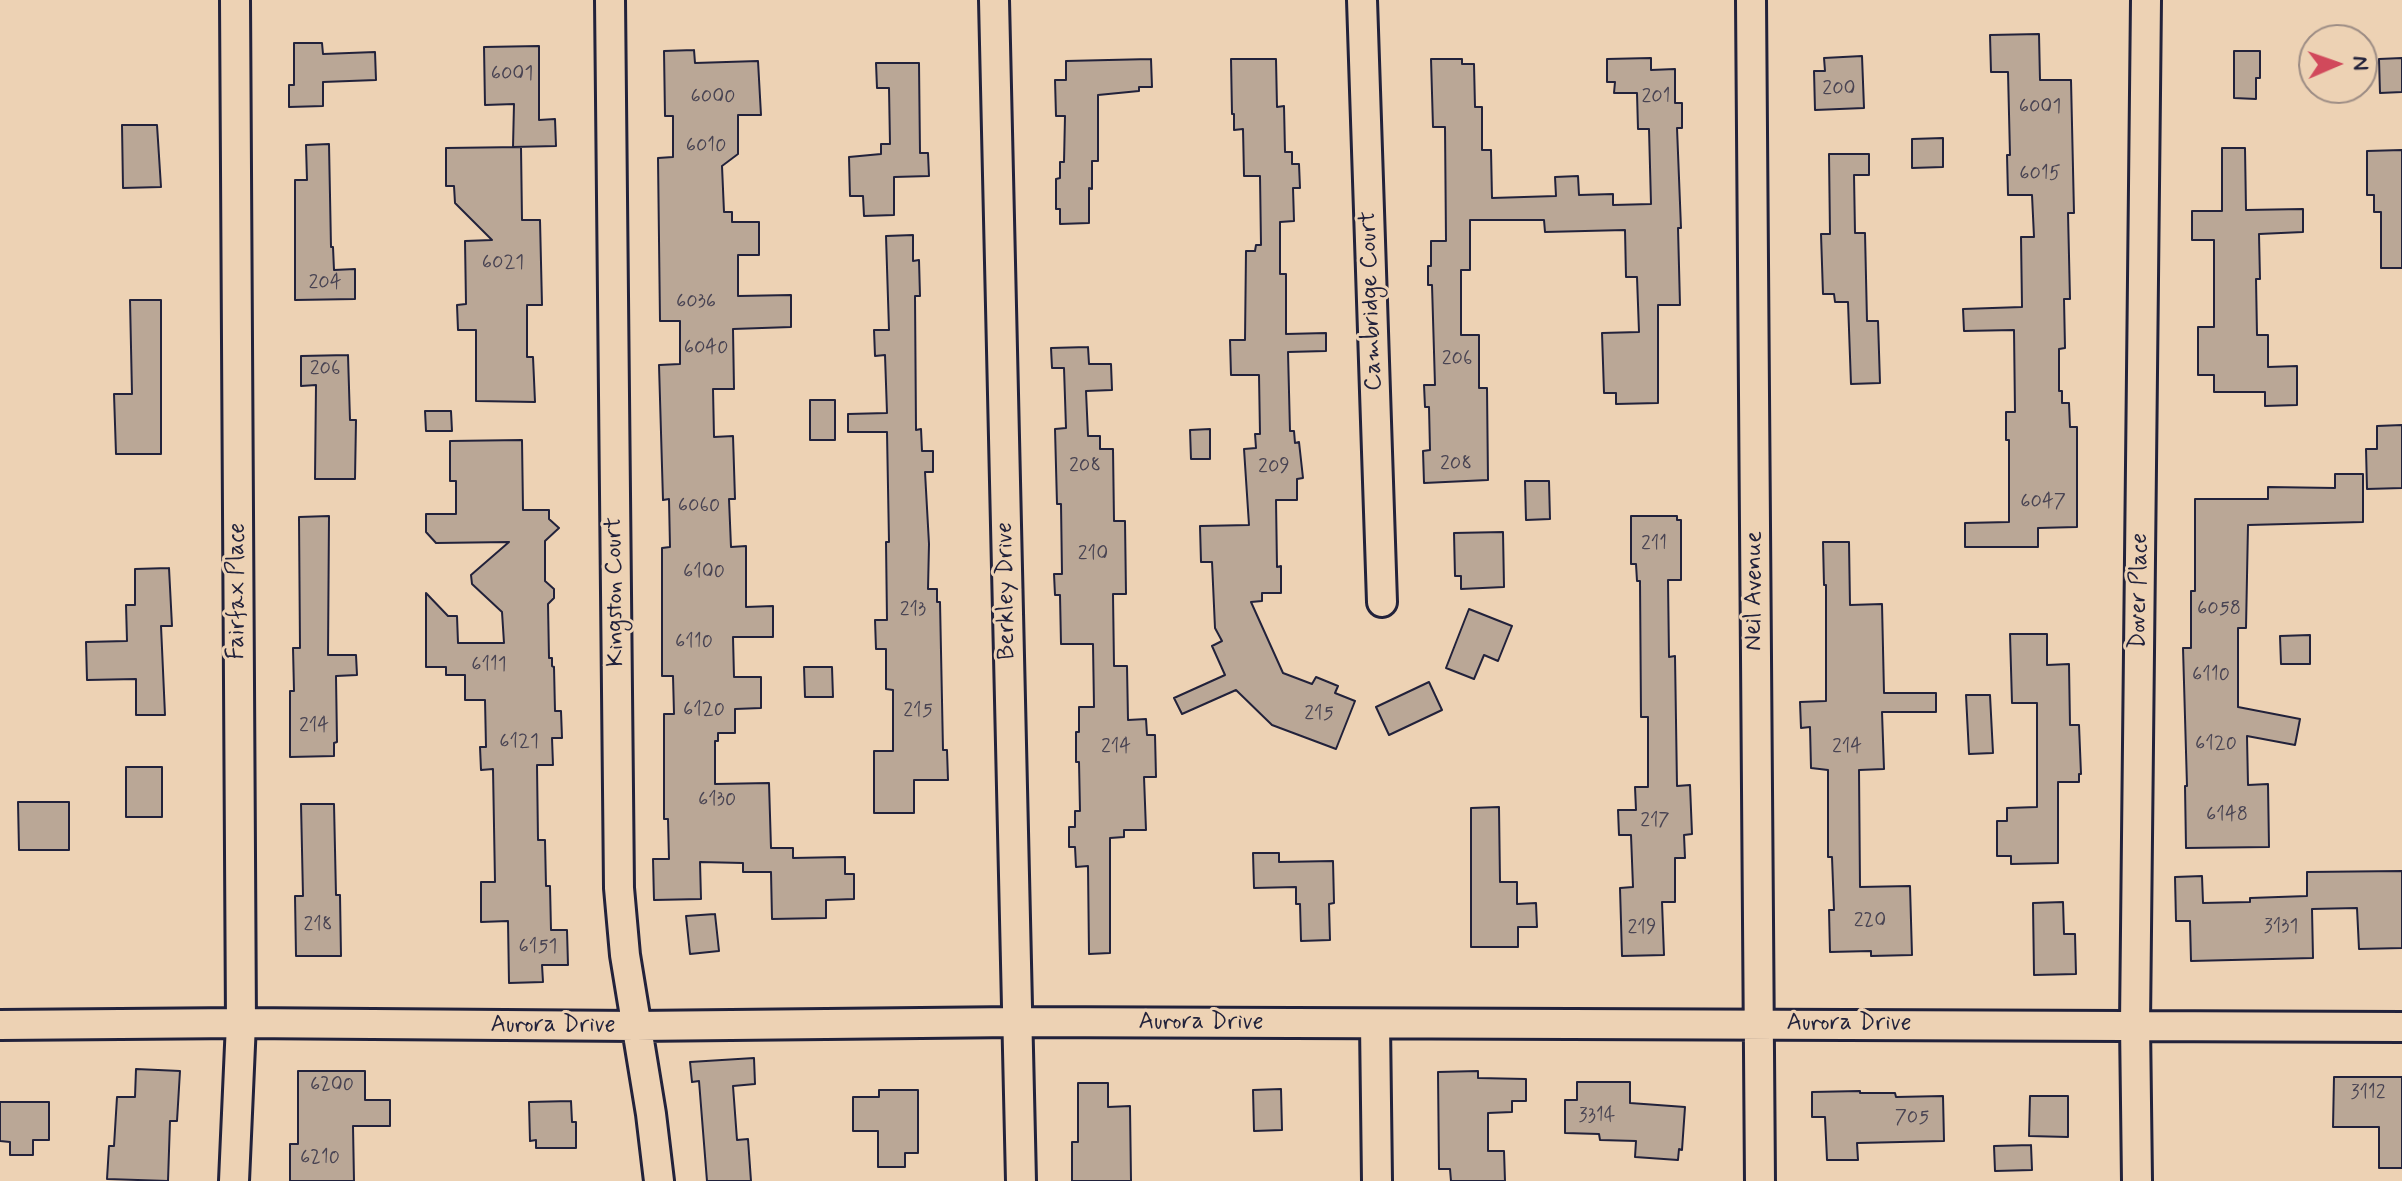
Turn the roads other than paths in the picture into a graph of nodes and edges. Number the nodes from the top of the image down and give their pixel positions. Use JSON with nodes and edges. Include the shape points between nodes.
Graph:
{"nodes":[{"id":1,"x":235,"y":0,"type":"edge"},
{"id":2,"x":610,"y":0,"type":"edge"},
{"id":3,"x":994,"y":0,"type":"edge"},
{"id":4,"x":1362,"y":0,"type":"edge"},
{"id":5,"x":1751,"y":0,"type":"edge"},
{"id":6,"x":2146,"y":0,"type":"edge"},
{"id":7,"x":1382,"y":602,"type":"dead end"},
{"id":8,"x":1016,"y":1022,"type":"junction"},
{"id":9,"x":241,"y":1023,"type":"junction"},
{"id":10,"x":1375,"y":1024,"type":"junction"},
{"id":11,"x":1758,"y":1024,"type":"junction"},
{"id":12,"x":2135,"y":1024,"type":"junction"},
{"id":13,"x":0,"y":1025,"type":"edge"},
{"id":14,"x":636,"y":1026,"type":"junction"},
{"id":15,"x":2402,"y":1027,"type":"edge"},
{"id":16,"x":234,"y":1181,"type":"edge"},
{"id":17,"x":659,"y":1181,"type":"edge"},
{"id":18,"x":1021,"y":1181,"type":"edge"},
{"id":19,"x":1377,"y":1181,"type":"edge"},
{"id":20,"x":1760,"y":1181,"type":"edge"},
{"id":21,"x":2137,"y":1181,"type":"edge"}],
"edges":[{"from":1,"to":9,"type":"street","name":"Fairfax Place"},
{"from":2,"to":14,"type":"street","name":"Kingston Court","via":[[619,888]]},
{"from":3,"to":8,"type":"street","name":"Berkley Drive"},
{"from":4,"to":7,"type":"street","name":"Cambridge Court"},
{"from":5,"to":11,"type":"street","name":"Neil Avenue"},
{"from":6,"to":12,"type":"street","name":"Dover Place"},
{"from":8,"to":10,"type":"street","name":"Aurora Drive"},
{"from":8,"to":14,"type":"street","name":"Aurora Drive"},
{"from":8,"to":18,"type":"street","name":"Berkley Drive"},
{"from":9,"to":13,"type":"street","name":"Aurora Drive"},
{"from":9,"to":14,"type":"street","name":"Aurora Drive"},
{"from":9,"to":16,"type":"street","name":"Fairfax Place"},
{"from":10,"to":11,"type":"street","name":"Aurora Drive"},
{"from":10,"to":19,"type":"street"},
{"from":11,"to":12,"type":"street","name":"Aurora Drive"},
{"from":11,"to":20,"type":"street","name":"Neil Avenue"},
{"from":12,"to":15,"type":"street","name":"Aurora Drive"},
{"from":12,"to":21,"type":"street","name":"Dover Place"},
{"from":14,"to":17,"type":"street","name":"Kingston Court"}]}
